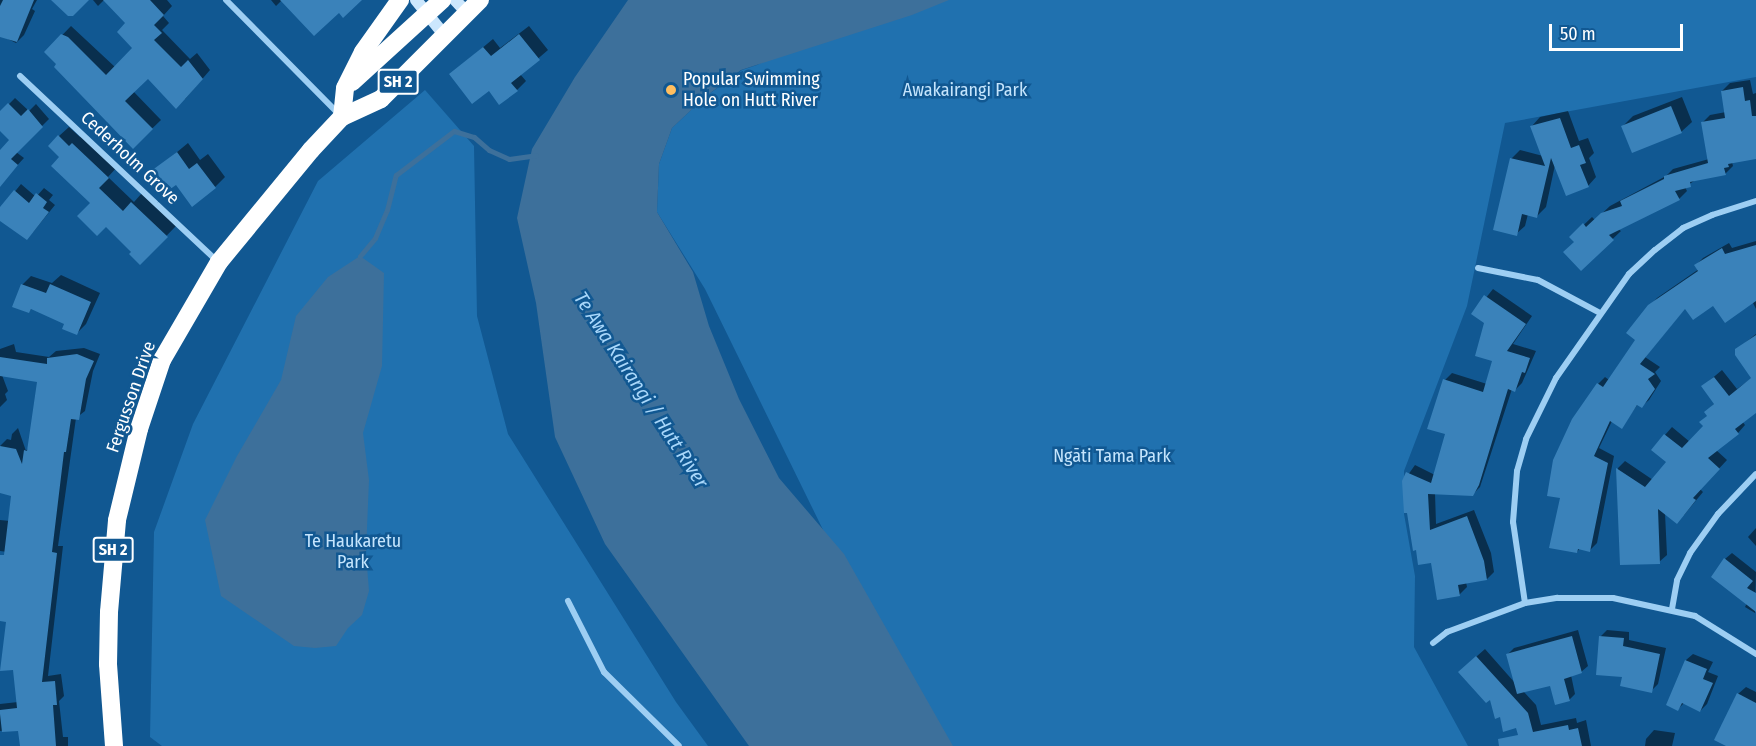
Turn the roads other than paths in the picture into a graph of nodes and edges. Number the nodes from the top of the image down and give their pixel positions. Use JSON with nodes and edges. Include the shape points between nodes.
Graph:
{"nodes":[{"id":1,"x":226,"y":0,"type":"edge"},
{"id":2,"x":400,"y":0,"type":"edge"},
{"id":3,"x":442,"y":0,"type":"edge"},
{"id":4,"x":480,"y":0,"type":"edge"},
{"id":5,"x":421,"y":7,"type":"edge"},
{"id":6,"x":461,"y":7,"type":"edge"},
{"id":7,"x":445,"y":36,"type":"junction"},
{"id":8,"x":20,"y":76,"type":"dead end"},
{"id":9,"x":345,"y":88,"type":"junction"},
{"id":10,"x":342,"y":117,"type":"junction"},
{"id":11,"x":1756,"y":201,"type":"edge"},
{"id":12,"x":219,"y":262,"type":"junction"},
{"id":13,"x":1478,"y":268,"type":"dead end"},
{"id":14,"x":1600,"y":313,"type":"junction"},
{"id":15,"x":1756,"y":474,"type":"edge"},
{"id":16,"x":568,"y":601,"type":"dead end"},
{"id":17,"x":1525,"y":603,"type":"junction"},
{"id":18,"x":1672,"y":609,"type":"junction"},
{"id":19,"x":1433,"y":643,"type":"dead end"},
{"id":20,"x":1756,"y":654,"type":"edge"},
{"id":21,"x":114,"y":746,"type":"edge"},
{"id":22,"x":679,"y":746,"type":"edge"}],
"edges":[{"from":1,"to":10,"type":"street"},
{"from":2,"to":9,"type":"highway","via":[[363,52]]},
{"from":3,"to":5,"type":"highway","number":"SH 2"},
{"from":4,"to":6,"type":"highway","number":"SH 2"},
{"from":5,"to":7,"type":"main road"},
{"from":5,"to":9,"type":"highway","number":"SH 2"},
{"from":6,"to":7,"type":"highway","name":"Fergusson Drive","number":"SH 2"},
{"from":7,"to":10,"type":"highway","name":"Fergusson Drive","number":"SH 2","via":[[381,99]]},
{"from":8,"to":12,"type":"street","name":"Cederholm Grove"},
{"from":9,"to":10,"type":"highway"},
{"from":10,"to":12,"type":"highway","name":"Fergusson Drive","number":"SH 2"},
{"from":11,"to":14,"type":"street","via":[[1712,214],[1683,228],[1629,274]]},
{"from":12,"to":21,"type":"highway","name":"Fergusson Drive","number":"SH 2","via":[[162,360],[139,429],[117,519],[108,664]]},
{"from":13,"to":14,"type":"street","via":[[1538,279]]},
{"from":14,"to":17,"type":"street","via":[[1556,378],[1516,471],[1513,522]]},
{"from":15,"to":18,"type":"street","via":[[1718,514],[1690,553],[1677,580]]},
{"from":16,"to":22,"type":"street","via":[[604,672]]},
{"from":17,"to":18,"type":"street","via":[[1568,597],[1613,598]]},
{"from":17,"to":19,"type":"street","via":[[1447,632]]},
{"from":18,"to":20,"type":"street","via":[[1695,616]]}]}
